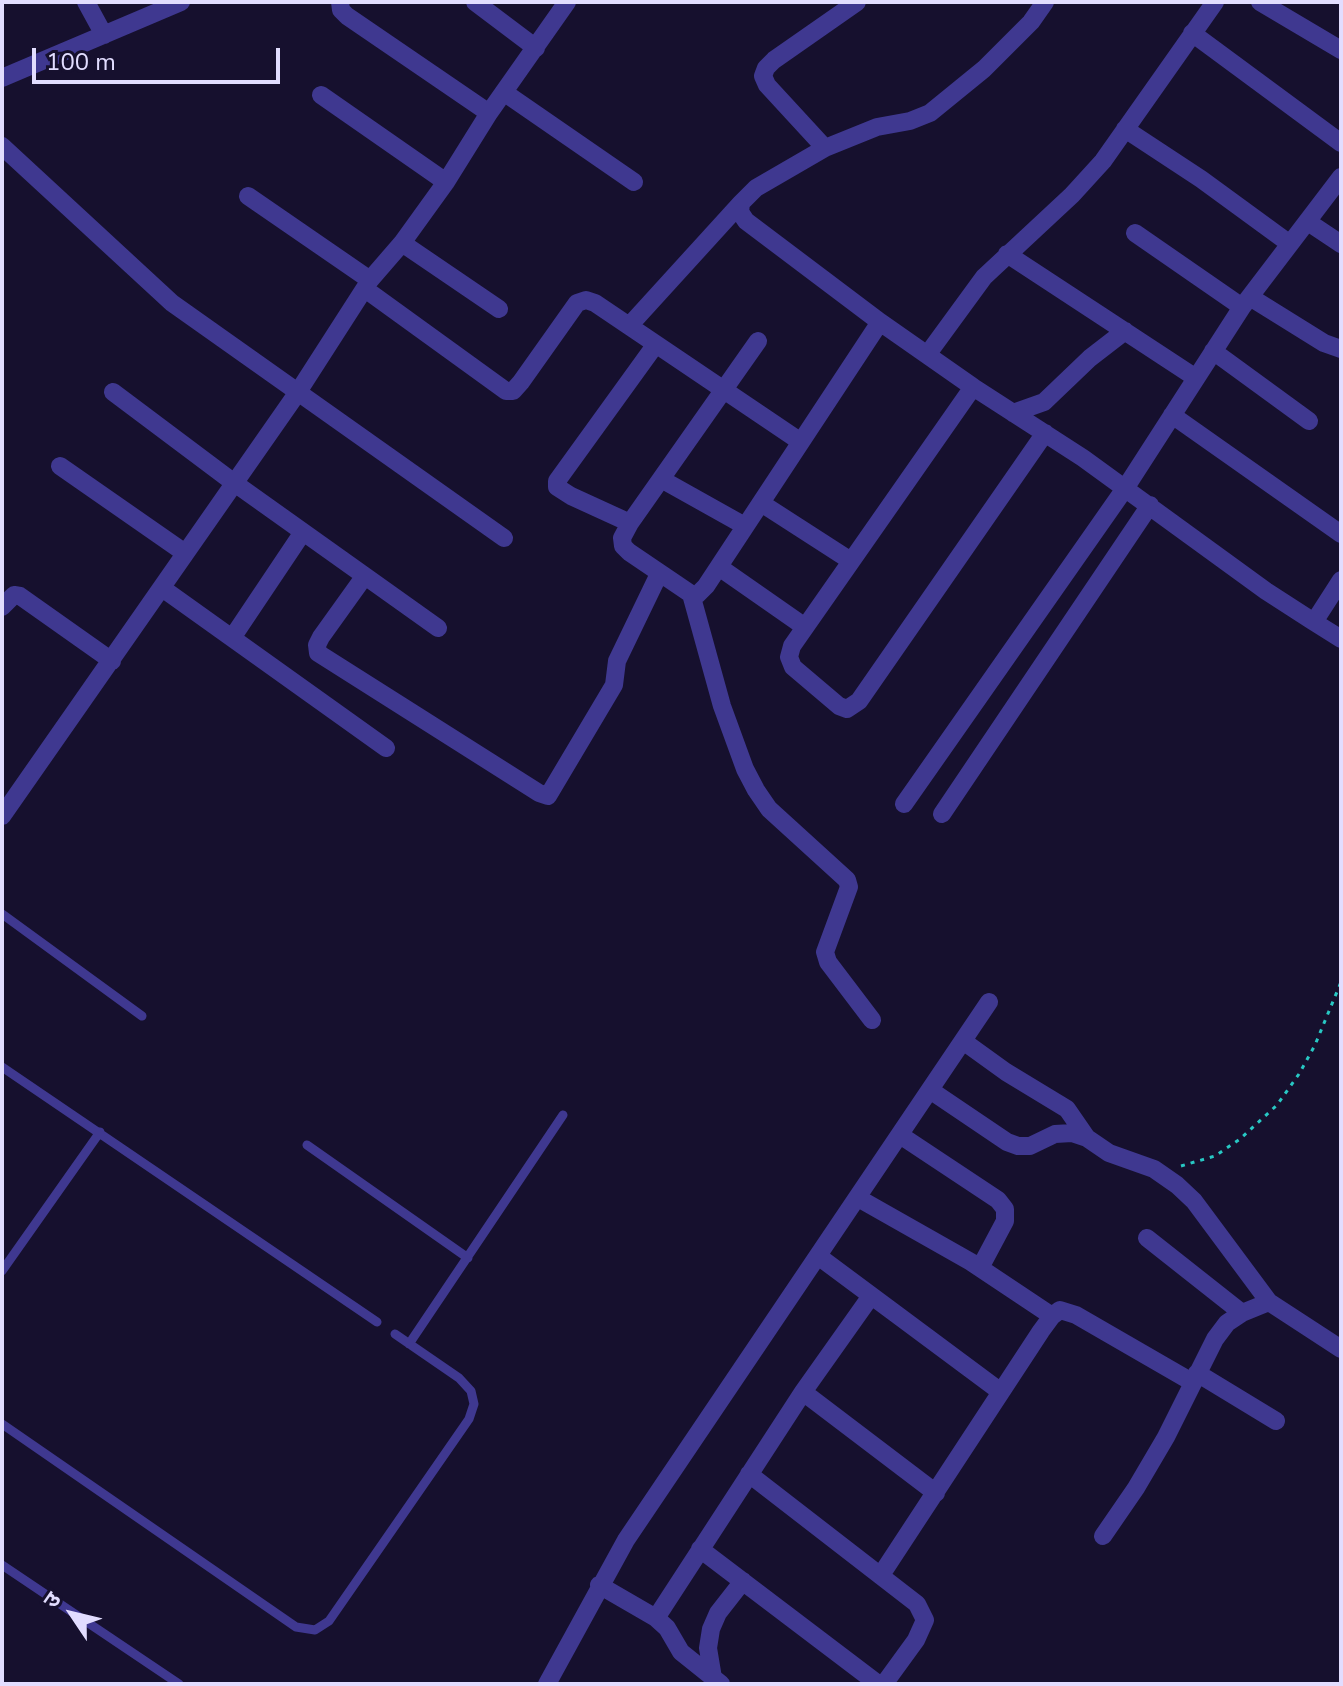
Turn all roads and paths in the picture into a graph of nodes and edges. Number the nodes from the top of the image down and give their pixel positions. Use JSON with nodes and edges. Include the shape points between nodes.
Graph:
{"nodes":[{"id":1,"x":86,"y":2,"type":"edge"},
{"id":2,"x":181,"y":2,"type":"edge"},
{"id":3,"x":475,"y":2,"type":"edge"},
{"id":4,"x":567,"y":2,"type":"edge"},
{"id":5,"x":857,"y":2,"type":"edge"},
{"id":6,"x":1045,"y":2,"type":"edge"},
{"id":7,"x":1215,"y":2,"type":"edge"},
{"id":8,"x":1260,"y":2,"type":"edge"},
{"id":9,"x":336,"y":5,"type":"edge"},
{"id":10,"x":1192,"y":33,"type":"junction"},
{"id":11,"x":104,"y":35,"type":"junction"},
{"id":12,"x":536,"y":48,"type":"junction"},
{"id":13,"x":1341,"y":50,"type":"edge"},
{"id":14,"x":2,"y":78,"type":"edge"},
{"id":15,"x":505,"y":93,"type":"junction"},
{"id":16,"x":321,"y":95,"type":"dead end"},
{"id":17,"x":489,"y":113,"type":"junction"},
{"id":18,"x":1125,"y":129,"type":"junction"},
{"id":19,"x":1341,"y":143,"type":"edge"},
{"id":20,"x":2,"y":146,"type":"edge"},
{"id":21,"x":825,"y":148,"type":"junction"},
{"id":22,"x":1341,"y":177,"type":"edge"},
{"id":23,"x":446,"y":182,"type":"junction"},
{"id":24,"x":634,"y":182,"type":"dead end"},
{"id":25,"x":248,"y":196,"type":"dead end"},
{"id":26,"x":741,"y":203,"type":"junction"},
{"id":27,"x":1308,"y":222,"type":"junction"},
{"id":28,"x":1135,"y":233,"type":"dead end"},
{"id":29,"x":402,"y":243,"type":"junction"},
{"id":30,"x":1290,"y":244,"type":"junction"},
{"id":31,"x":1341,"y":244,"type":"edge"},
{"id":32,"x":1007,"y":254,"type":"junction"},
{"id":33,"x":367,"y":285,"type":"junction"},
{"id":34,"x":1246,"y":302,"type":"junction"},
{"id":35,"x":499,"y":309,"type":"dead end"},
{"id":36,"x":880,"y":322,"type":"junction"},
{"id":37,"x":629,"y":326,"type":"junction"},
{"id":38,"x":1125,"y":331,"type":"junction"},
{"id":39,"x":758,"y":341,"type":"dead end"},
{"id":40,"x":656,"y":344,"type":"junction"},
{"id":41,"x":1341,"y":349,"type":"edge"},
{"id":42,"x":1213,"y":351,"type":"junction"},
{"id":43,"x":927,"y":355,"type":"junction"},
{"id":44,"x":1196,"y":378,"type":"junction"},
{"id":45,"x":973,"y":387,"type":"junction"},
{"id":46,"x":724,"y":391,"type":"junction"},
{"id":47,"x":113,"y":392,"type":"dead end"},
{"id":48,"x":298,"y":392,"type":"junction"},
{"id":49,"x":1013,"y":413,"type":"junction"},
{"id":50,"x":1172,"y":415,"type":"junction"},
{"id":51,"x":1309,"y":421,"type":"dead end"},
{"id":52,"x":1045,"y":433,"type":"junction"},
{"id":53,"x":801,"y":442,"type":"junction"},
{"id":54,"x":60,"y":466,"type":"dead end"},
{"id":55,"x":661,"y":479,"type":"junction"},
{"id":56,"x":233,"y":482,"type":"junction"},
{"id":57,"x":1126,"y":487,"type":"junction"},
{"id":58,"x":761,"y":503,"type":"junction"},
{"id":59,"x":1150,"y":505,"type":"junction"},
{"id":60,"x":630,"y":523,"type":"junction"},
{"id":61,"x":745,"y":526,"type":"junction"},
{"id":62,"x":303,"y":532,"type":"junction"},
{"id":63,"x":1341,"y":534,"type":"edge"},
{"id":64,"x":504,"y":538,"type":"dead end"},
{"id":65,"x":185,"y":553,"type":"junction"},
{"id":66,"x":851,"y":561,"type":"junction"},
{"id":67,"x":719,"y":567,"type":"junction"},
{"id":68,"x":659,"y":574,"type":"junction"},
{"id":69,"x":364,"y":577,"type":"junction"},
{"id":70,"x":1341,"y":580,"type":"edge"},
{"id":71,"x":162,"y":588,"type":"junction"},
{"id":72,"x":691,"y":594,"type":"junction"},
{"id":73,"x":2,"y":607,"type":"edge"},
{"id":74,"x":1314,"y":622,"type":"junction"},
{"id":75,"x":805,"y":627,"type":"junction"},
{"id":76,"x":438,"y":628,"type":"dead end"},
{"id":77,"x":232,"y":638,"type":"junction"},
{"id":78,"x":1341,"y":639,"type":"edge"},
{"id":79,"x":112,"y":661,"type":"junction"},
{"id":80,"x":386,"y":748,"type":"dead end"},
{"id":81,"x":904,"y":804,"type":"dead end"},
{"id":82,"x":942,"y":814,"type":"dead end"},
{"id":83,"x":2,"y":816,"type":"edge"},
{"id":84,"x":2,"y":914,"type":"edge"},
{"id":85,"x":1341,"y":982,"type":"edge"},
{"id":86,"x":989,"y":1002,"type":"dead end"},
{"id":87,"x":142,"y":1016,"type":"dead end"},
{"id":88,"x":872,"y":1020,"type":"dead end"},
{"id":89,"x":963,"y":1041,"type":"junction"},
{"id":90,"x":2,"y":1067,"type":"edge"},
{"id":91,"x":930,"y":1090,"type":"junction"},
{"id":92,"x":563,"y":1115,"type":"dead end"},
{"id":93,"x":100,"y":1132,"type":"junction"},
{"id":94,"x":900,"y":1135,"type":"junction"},
{"id":95,"x":1087,"y":1138,"type":"junction"},
{"id":96,"x":307,"y":1145,"type":"dead end"},
{"id":97,"x":1154,"y":1169,"type":"junction"},
{"id":98,"x":858,"y":1198,"type":"junction"},
{"id":99,"x":1147,"y":1238,"type":"dead end"},
{"id":100,"x":818,"y":1256,"type":"junction"},
{"id":101,"x":468,"y":1258,"type":"junction"},
{"id":102,"x":980,"y":1268,"type":"junction"},
{"id":103,"x":2,"y":1271,"type":"edge"},
{"id":104,"x":871,"y":1296,"type":"junction"},
{"id":105,"x":1269,"y":1302,"type":"junction"},
{"id":106,"x":1242,"y":1313,"type":"junction"},
{"id":107,"x":1052,"y":1316,"type":"junction"},
{"id":108,"x":377,"y":1322,"type":"dead end"},
{"id":109,"x":395,"y":1334,"type":"dead end"},
{"id":110,"x":1337,"y":1340,"type":"edge"},
{"id":111,"x":409,"y":1344,"type":"junction"},
{"id":112,"x":1195,"y":1377,"type":"junction"},
{"id":113,"x":803,"y":1392,"type":"junction"},
{"id":114,"x":1001,"y":1392,"type":"junction"},
{"id":115,"x":1276,"y":1421,"type":"dead end"},
{"id":116,"x":2,"y":1424,"type":"edge"},
{"id":117,"x":749,"y":1474,"type":"junction"},
{"id":118,"x":936,"y":1493,"type":"junction"},
{"id":119,"x":1103,"y":1536,"type":"dead end"},
{"id":120,"x":700,"y":1549,"type":"junction"},
{"id":121,"x":2,"y":1565,"type":"edge"},
{"id":122,"x":881,"y":1575,"type":"junction"},
{"id":123,"x":743,"y":1581,"type":"junction"},
{"id":124,"x":599,"y":1585,"type":"junction"},
{"id":125,"x":656,"y":1618,"type":"junction"},
{"id":126,"x":717,"y":1681,"type":"edge"},
{"id":127,"x":551,"y":1683,"type":"edge"},
{"id":128,"x":179,"y":1684,"type":"edge"},
{"id":129,"x":881,"y":1684,"type":"edge"}],
"edges":[{"from":1,"to":11,"type":"street"},
{"from":2,"to":11,"type":"street"},
{"from":3,"to":12,"type":"street"},
{"from":4,"to":12,"type":"street"},
{"from":5,"to":21,"type":"street","via":[[774,60],[763,76]]},
{"from":6,"to":21,"type":"street","via":[[984,69],[930,113]]},
{"from":7,"to":10,"type":"street"},
{"from":8,"to":13,"type":"street"},
{"from":9,"to":17,"type":"street"},
{"from":10,"to":18,"type":"street"},
{"from":10,"to":19,"type":"street"},
{"from":11,"to":14,"type":"street"},
{"from":12,"to":15,"type":"street"},
{"from":15,"to":17,"type":"street"},
{"from":15,"to":24,"type":"street"},
{"from":16,"to":23,"type":"street"},
{"from":17,"to":23,"type":"street"},
{"from":18,"to":30,"type":"street"},
{"from":18,"to":32,"type":"street","via":[[1088,179]]},
{"from":20,"to":48,"type":"street","via":[[172,303]]},
{"from":21,"to":26,"type":"street","via":[[756,188]]},
{"from":22,"to":27,"type":"street"},
{"from":23,"to":29,"type":"street"},
{"from":25,"to":33,"type":"street"},
{"from":26,"to":36,"type":"street","via":[[746,221]]},
{"from":26,"to":37,"type":"street"},
{"from":27,"to":30,"type":"street"},
{"from":27,"to":31,"type":"street"},
{"from":28,"to":34,"type":"street"},
{"from":29,"to":33,"type":"street"},
{"from":29,"to":35,"type":"street"},
{"from":30,"to":34,"type":"street"},
{"from":32,"to":38,"type":"street"},
{"from":32,"to":43,"type":"street"},
{"from":33,"to":37,"type":"street","via":[[506,391],[521,382],[577,303],[595,303]]},
{"from":33,"to":48,"type":"street"},
{"from":34,"to":41,"type":"street"},
{"from":34,"to":42,"type":"street"},
{"from":36,"to":43,"type":"street"},
{"from":36,"to":53,"type":"street"},
{"from":37,"to":40,"type":"street"},
{"from":38,"to":44,"type":"street"},
{"from":38,"to":49,"type":"street","via":[[1044,402]]},
{"from":39,"to":46,"type":"street"},
{"from":40,"to":46,"type":"street"},
{"from":40,"to":60,"type":"street","via":[[557,481],[557,487],[571,496]]},
{"from":42,"to":44,"type":"street"},
{"from":42,"to":51,"type":"street"},
{"from":43,"to":45,"type":"street"},
{"from":44,"to":50,"type":"street"},
{"from":45,"to":49,"type":"street"},
{"from":45,"to":66,"type":"street"},
{"from":46,"to":53,"type":"street"},
{"from":46,"to":55,"type":"street"},
{"from":47,"to":56,"type":"street"},
{"from":48,"to":56,"type":"street"},
{"from":48,"to":64,"type":"street"},
{"from":49,"to":52,"type":"street"},
{"from":50,"to":57,"type":"street"},
{"from":50,"to":63,"type":"street"},
{"from":52,"to":57,"type":"street"},
{"from":52,"to":75,"type":"street","via":[[854,706],[839,706],[793,667],[792,646]]},
{"from":53,"to":58,"type":"street"},
{"from":54,"to":65,"type":"street"},
{"from":55,"to":60,"type":"street"},
{"from":55,"to":61,"type":"street"},
{"from":56,"to":62,"type":"street"},
{"from":56,"to":65,"type":"street"},
{"from":57,"to":59,"type":"street"},
{"from":57,"to":81,"type":"street"},
{"from":58,"to":61,"type":"street"},
{"from":58,"to":66,"type":"street"},
{"from":59,"to":74,"type":"street"},
{"from":59,"to":82,"type":"street"},
{"from":60,"to":68,"type":"street","via":[[623,546]]},
{"from":61,"to":67,"type":"street"},
{"from":62,"to":69,"type":"street"},
{"from":62,"to":77,"type":"street"},
{"from":65,"to":71,"type":"street"},
{"from":66,"to":75,"type":"street"},
{"from":67,"to":72,"type":"street","via":[[701,592]]},
{"from":67,"to":75,"type":"street"},
{"from":68,"to":69,"type":"street","via":[[617,661],[614,685],[548,796],[318,653],[321,637]]},
{"from":68,"to":72,"type":"street"},
{"from":69,"to":76,"type":"street"},
{"from":70,"to":74,"type":"street"},
{"from":71,"to":77,"type":"street"},
{"from":71,"to":79,"type":"street"},
{"from":72,"to":88,"type":"street","via":[[722,706],[756,790],[769,809],[847,880],[825,952]]},
{"from":73,"to":79,"type":"street","via":[[20,596]]},
{"from":74,"to":78,"type":"street"},
{"from":77,"to":80,"type":"street"},
{"from":79,"to":83,"type":"street"},
{"from":84,"to":87,"type":"lane"},
{"from":85,"to":97,"type":"path","via":[[1315,1045],[1277,1105],[1215,1156]]},
{"from":86,"to":89,"type":"street"},
{"from":89,"to":91,"type":"street"},
{"from":89,"to":95,"type":"street","via":[[1067,1109]]},
{"from":90,"to":93,"type":"lane"},
{"from":91,"to":94,"type":"street"},
{"from":91,"to":95,"type":"street","via":[[1018,1146],[1055,1134]]},
{"from":92,"to":101,"type":"lane"},
{"from":93,"to":103,"type":"lane"},
{"from":93,"to":108,"type":"lane"},
{"from":94,"to":98,"type":"street"},
{"from":94,"to":102,"type":"street","via":[[1005,1209],[1005,1221]]},
{"from":95,"to":97,"type":"street","via":[[1109,1153]]},
{"from":96,"to":101,"type":"lane"},
{"from":97,"to":105,"type":"street","via":[[1194,1201]]},
{"from":98,"to":100,"type":"street"},
{"from":98,"to":102,"type":"street"},
{"from":99,"to":106,"type":"street"},
{"from":100,"to":104,"type":"street"},
{"from":100,"to":124,"type":"street"},
{"from":101,"to":111,"type":"lane"},
{"from":102,"to":107,"type":"street"},
{"from":104,"to":113,"type":"street"},
{"from":104,"to":114,"type":"street"},
{"from":105,"to":106,"type":"street"},
{"from":105,"to":110,"type":"street"},
{"from":106,"to":112,"type":"street","via":[[1227,1323]]},
{"from":107,"to":112,"type":"street","via":[[1068,1311]]},
{"from":107,"to":114,"type":"street"},
{"from":109,"to":111,"type":"lane"},
{"from":111,"to":116,"type":"lane","via":[[459,1378],[474,1404],[469,1419],[329,1621],[315,1630],[296,1627]]},
{"from":112,"to":115,"type":"street"},
{"from":112,"to":119,"type":"street","via":[[1166,1437]]},
{"from":113,"to":117,"type":"street"},
{"from":113,"to":118,"type":"street"},
{"from":114,"to":118,"type":"street"},
{"from":117,"to":120,"type":"street"},
{"from":117,"to":122,"type":"street"},
{"from":118,"to":122,"type":"street"},
{"from":120,"to":123,"type":"street"},
{"from":120,"to":125,"type":"street"},
{"from":121,"to":128,"type":"lane"},
{"from":122,"to":129,"type":"street","via":[[917,1604],[925,1620]]},
{"from":123,"to":126,"type":"street","via":[[711,1629],[708,1648]]},
{"from":123,"to":129,"type":"street"},
{"from":124,"to":125,"type":"street"},
{"from":124,"to":127,"type":"street"},
{"from":125,"to":126,"type":"street","via":[[681,1652]]}]}
